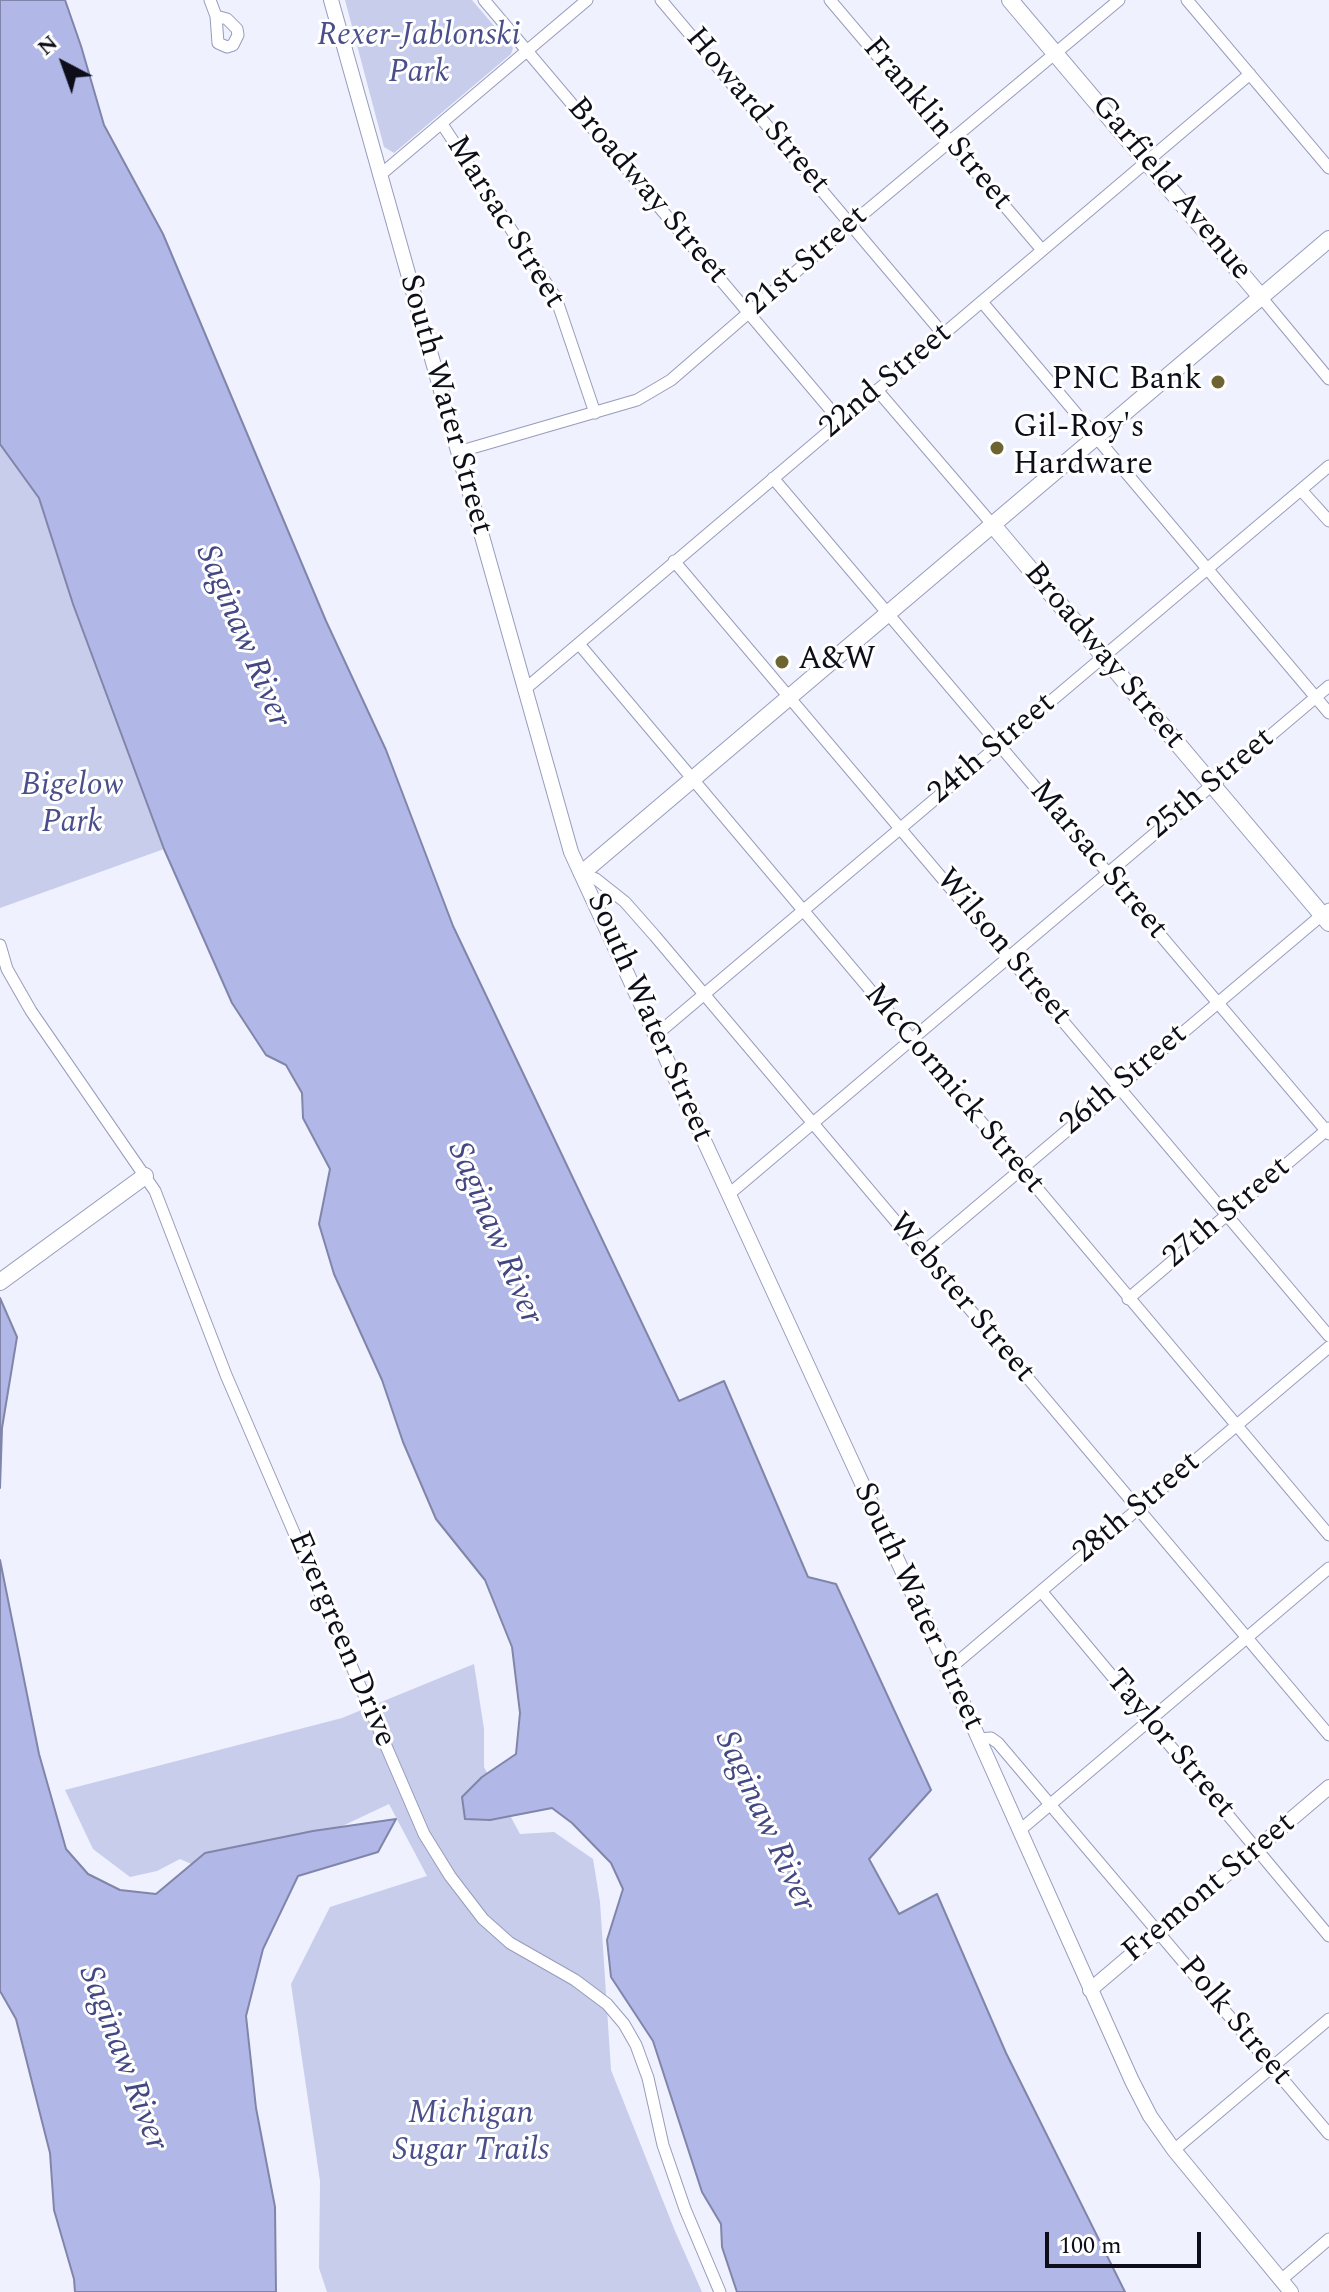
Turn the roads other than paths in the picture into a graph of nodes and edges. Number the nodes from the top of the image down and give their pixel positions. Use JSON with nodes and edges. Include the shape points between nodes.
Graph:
{"nodes":[{"id":1,"x":210,"y":0,"type":"edge"},
{"id":2,"x":331,"y":0,"type":"edge"},
{"id":3,"x":484,"y":0,"type":"edge"},
{"id":4,"x":587,"y":0,"type":"edge"},
{"id":5,"x":661,"y":0,"type":"edge"},
{"id":6,"x":830,"y":0,"type":"edge"},
{"id":7,"x":1010,"y":0,"type":"edge"},
{"id":8,"x":1119,"y":0,"type":"edge"},
{"id":9,"x":1187,"y":0,"type":"edge"},
{"id":10,"x":216,"y":16,"type":"dead end"},
{"id":11,"x":528,"y":51,"type":"junction"},
{"id":12,"x":1056,"y":54,"type":"junction"},
{"id":13,"x":1250,"y":74,"type":"junction"},
{"id":14,"x":442,"y":124,"type":"junction"},
{"id":15,"x":951,"y":142,"type":"junction"},
{"id":16,"x":1146,"y":162,"type":"junction"},
{"id":17,"x":1329,"y":168,"type":"edge"},
{"id":18,"x":379,"y":176,"type":"junction"},
{"id":19,"x":851,"y":224,"type":"junction"},
{"id":20,"x":1329,"y":239,"type":"edge"},
{"id":21,"x":1042,"y":250,"type":"junction"},
{"id":22,"x":1261,"y":297,"type":"junction"},
{"id":23,"x":982,"y":302,"type":"junction"},
{"id":24,"x":748,"y":313,"type":"junction"},
{"id":25,"x":943,"y":334,"type":"junction"},
{"id":26,"x":1329,"y":379,"type":"edge"},
{"id":27,"x":877,"y":390,"type":"junction"},
{"id":28,"x":595,"y":413,"type":"junction"},
{"id":29,"x":840,"y":421,"type":"junction"},
{"id":30,"x":1095,"y":436,"type":"junction"},
{"id":31,"x":458,"y":452,"type":"junction"},
{"id":32,"x":1329,"y":466,"type":"edge"},
{"id":33,"x":773,"y":478,"type":"junction"},
{"id":34,"x":1301,"y":490,"type":"junction"},
{"id":35,"x":1329,"y":521,"type":"edge"},
{"id":36,"x":992,"y":524,"type":"junction"},
{"id":37,"x":674,"y":561,"type":"junction"},
{"id":38,"x":1207,"y":569,"type":"junction"},
{"id":39,"x":887,"y":612,"type":"junction"},
{"id":40,"x":579,"y":644,"type":"junction"},
{"id":41,"x":1104,"y":657,"type":"junction"},
{"id":42,"x":1329,"y":686,"type":"edge"},
{"id":43,"x":524,"y":690,"type":"junction"},
{"id":44,"x":789,"y":696,"type":"junction"},
{"id":45,"x":1316,"y":697,"type":"junction"},
{"id":46,"x":1329,"y":713,"type":"edge"},
{"id":47,"x":999,"y":744,"type":"junction"},
{"id":48,"x":692,"y":779,"type":"junction"},
{"id":49,"x":1212,"y":786,"type":"junction"},
{"id":50,"x":901,"y":828,"type":"junction"},
{"id":51,"x":582,"y":873,"type":"junction"},
{"id":52,"x":1107,"y":873,"type":"junction"},
{"id":53,"x":803,"y":911,"type":"junction"},
{"id":54,"x":1327,"y":916,"type":"edge"},
{"id":55,"x":0,"y":945,"type":"edge"},
{"id":56,"x":1009,"y":956,"type":"junction"},
{"id":57,"x":704,"y":995,"type":"junction"},
{"id":58,"x":1217,"y":1003,"type":"junction"},
{"id":59,"x":656,"y":1035,"type":"junction"},
{"id":60,"x":911,"y":1040,"type":"junction"},
{"id":61,"x":1119,"y":1087,"type":"junction"},
{"id":62,"x":812,"y":1124,"type":"junction"},
{"id":63,"x":1328,"y":1131,"type":"edge"},
{"id":64,"x":1019,"y":1170,"type":"junction"},
{"id":65,"x":145,"y":1176,"type":"junction"},
{"id":66,"x":728,"y":1195,"type":"junction"},
{"id":67,"x":1227,"y":1214,"type":"junction"},
{"id":68,"x":921,"y":1254,"type":"junction"},
{"id":69,"x":0,"y":1282,"type":"edge"},
{"id":70,"x":1128,"y":1299,"type":"junction"},
{"id":71,"x":1329,"y":1336,"type":"edge"},
{"id":72,"x":1329,"y":1347,"type":"edge"},
{"id":73,"x":1236,"y":1426,"type":"junction"},
{"id":74,"x":1139,"y":1509,"type":"junction"},
{"id":75,"x":1329,"y":1535,"type":"edge"},
{"id":76,"x":1329,"y":1568,"type":"edge"},
{"id":77,"x":1041,"y":1591,"type":"junction"},
{"id":78,"x":1246,"y":1636,"type":"junction"},
{"id":79,"x":948,"y":1670,"type":"junction"},
{"id":80,"x":1148,"y":1720,"type":"junction"},
{"id":81,"x":1329,"y":1735,"type":"edge"},
{"id":82,"x":978,"y":1739,"type":"junction"},
{"id":83,"x":1329,"y":1787,"type":"edge"},
{"id":84,"x":1050,"y":1806,"type":"junction"},
{"id":85,"x":1019,"y":1831,"type":"junction"},
{"id":86,"x":1256,"y":1849,"type":"junction"},
{"id":87,"x":1159,"y":1933,"type":"junction"},
{"id":88,"x":1329,"y":1936,"type":"edge"},
{"id":89,"x":1090,"y":1990,"type":"junction"},
{"id":90,"x":1329,"y":2019,"type":"edge"},
{"id":91,"x":1272,"y":2067,"type":"junction"},
{"id":92,"x":1329,"y":2134,"type":"edge"},
{"id":93,"x":1174,"y":2150,"type":"junction"},
{"id":94,"x":1329,"y":2239,"type":"edge"},
{"id":95,"x":1281,"y":2280,"type":"junction"},
{"id":96,"x":720,"y":2292,"type":"edge"},
{"id":97,"x":1291,"y":2292,"type":"edge"}],
"edges":[{"from":1,"to":10,"type":"street"},
{"from":2,"to":18,"type":"street","name":"South Water Street"},
{"from":3,"to":11,"type":"street","name":"Broadway Street"},
{"from":4,"to":11,"type":"street"},
{"from":5,"to":19,"type":"street","name":"Howard Street"},
{"from":6,"to":15,"type":"street","name":"Franklin Street"},
{"from":7,"to":12,"type":"main road","name":"Garfield Avenue"},
{"from":8,"to":12,"type":"street","name":"21st Street"},
{"from":9,"to":13,"type":"street"},
{"from":11,"to":14,"type":"street"},
{"from":11,"to":24,"type":"street","name":"Broadway Street"},
{"from":12,"to":15,"type":"street","name":"21st Street"},
{"from":12,"to":16,"type":"main road","name":"Garfield Avenue"},
{"from":13,"to":16,"type":"street","name":"22nd Street"},
{"from":13,"to":17,"type":"street"},
{"from":14,"to":18,"type":"street"},
{"from":14,"to":28,"type":"street","name":"Marsac Street","via":[[556,298]]},
{"from":15,"to":19,"type":"street","name":"21st Street"},
{"from":15,"to":21,"type":"street","name":"Franklin Street"},
{"from":16,"to":21,"type":"street","name":"22nd Street"},
{"from":16,"to":22,"type":"main road","name":"Garfield Avenue"},
{"from":18,"to":31,"type":"street","name":"South Water Street"},
{"from":19,"to":24,"type":"street","name":"21st Street"},
{"from":19,"to":25,"type":"street","name":"Howard Street"},
{"from":20,"to":22,"type":"main road"},
{"from":21,"to":23,"type":"street","name":"22nd Street"},
{"from":22,"to":26,"type":"street","name":"Garfield Avenue"},
{"from":22,"to":30,"type":"main road"},
{"from":23,"to":25,"type":"street","name":"22nd Street"},
{"from":23,"to":30,"type":"street"},
{"from":24,"to":28,"type":"street","name":"21st Street","via":[[655,391]]},
{"from":24,"to":29,"type":"street","name":"Broadway Street"},
{"from":25,"to":27,"type":"street","name":"22nd Street"},
{"from":27,"to":29,"type":"street","name":"22nd Street"},
{"from":27,"to":36,"type":"street","name":"Broadway Street"},
{"from":28,"to":31,"type":"street","name":"21st Street"},
{"from":29,"to":33,"type":"street","name":"22nd Street"},
{"from":30,"to":36,"type":"main road"},
{"from":30,"to":38,"type":"street"},
{"from":31,"to":43,"type":"street","name":"South Water Street"},
{"from":32,"to":34,"type":"street","name":"24th Street"},
{"from":33,"to":37,"type":"street","name":"22nd Street"},
{"from":33,"to":39,"type":"street","name":"Marsac Street"},
{"from":34,"to":35,"type":"street"},
{"from":34,"to":38,"type":"street","name":"24th Street"},
{"from":36,"to":39,"type":"main road"},
{"from":36,"to":41,"type":"main road","name":"Broadway Street"},
{"from":37,"to":40,"type":"street","name":"22nd Street"},
{"from":37,"to":44,"type":"street","name":"Wilson Street"},
{"from":38,"to":41,"type":"street","name":"24th Street"},
{"from":38,"to":45,"type":"street"},
{"from":39,"to":44,"type":"main road"},
{"from":39,"to":47,"type":"street","name":"Marsac Street"},
{"from":40,"to":43,"type":"street","name":"22nd Street"},
{"from":40,"to":48,"type":"street","name":"McCormick Street"},
{"from":41,"to":47,"type":"street","name":"24th Street"},
{"from":41,"to":49,"type":"main road","name":"Broadway Street"},
{"from":42,"to":45,"type":"street","name":"25th Street"},
{"from":43,"to":51,"type":"street","name":"South Water Street","via":[[571,852]]},
{"from":44,"to":48,"type":"main road"},
{"from":44,"to":50,"type":"street","name":"Wilson Street"},
{"from":45,"to":46,"type":"street"},
{"from":45,"to":49,"type":"street","name":"25th Street"},
{"from":47,"to":50,"type":"street","name":"24th Street"},
{"from":47,"to":52,"type":"street","name":"Marsac Street"},
{"from":48,"to":51,"type":"main road"},
{"from":48,"to":53,"type":"street","name":"McCormick Street"},
{"from":49,"to":52,"type":"street","name":"25th Street"},
{"from":49,"to":54,"type":"main road","name":"Broadway Street"},
{"from":50,"to":53,"type":"street","name":"24th Street"},
{"from":50,"to":56,"type":"street","name":"Wilson Street"},
{"from":51,"to":57,"type":"street","name":"Webster Street","via":[[625,902]]},
{"from":51,"to":59,"type":"street","name":"South Water Street"},
{"from":52,"to":56,"type":"street","name":"25th Street"},
{"from":52,"to":58,"type":"street","name":"Marsac Street"},
{"from":53,"to":57,"type":"street","name":"24th Street"},
{"from":53,"to":60,"type":"street","name":"McCormick Street"},
{"from":54,"to":58,"type":"street","name":"26th Street"},
{"from":55,"to":65,"type":"street","name":"Evergreen Drive","via":[[31,1011]]},
{"from":56,"to":60,"type":"street","name":"25th Street"},
{"from":56,"to":61,"type":"street","name":"Wilson Street"},
{"from":57,"to":59,"type":"street","name":"24th Street"},
{"from":57,"to":62,"type":"street","name":"Webster Street"},
{"from":58,"to":61,"type":"street","name":"26th Street"},
{"from":58,"to":63,"type":"street","name":"Marsac Street"},
{"from":59,"to":66,"type":"street","name":"South Water Street"},
{"from":60,"to":62,"type":"street","name":"25th Street"},
{"from":60,"to":64,"type":"street","name":"McCormick Street"},
{"from":61,"to":64,"type":"street","name":"26th Street"},
{"from":61,"to":67,"type":"street","name":"Wilson Street"},
{"from":62,"to":66,"type":"street","name":"25th Street"},
{"from":62,"to":68,"type":"street","name":"Webster Street"},
{"from":63,"to":67,"type":"street","name":"27th Street"},
{"from":64,"to":68,"type":"street","name":"26th Street"},
{"from":64,"to":70,"type":"street","name":"McCormick Street"},
{"from":65,"to":69,"type":"main road"},
{"from":65,"to":96,"type":"street","name":"Evergreen Drive","via":[[424,1834],[483,1919],[510,1943],[575,1980],[624,2024],[648,2078],[685,2209]]},
{"from":66,"to":79,"type":"street","name":"South Water Street"},
{"from":67,"to":70,"type":"street","name":"27th Street"},
{"from":67,"to":71,"type":"street","name":"Wilson Street"},
{"from":68,"to":74,"type":"street","name":"Webster Street"},
{"from":70,"to":73,"type":"street","name":"McCormick Street"},
{"from":72,"to":73,"type":"street","name":"28th Street"},
{"from":73,"to":74,"type":"street","name":"28th Street"},
{"from":73,"to":75,"type":"street","name":"McCormick Street"},
{"from":74,"to":77,"type":"street","name":"28th Street"},
{"from":74,"to":78,"type":"street","name":"Webster Street"},
{"from":76,"to":78,"type":"street"},
{"from":77,"to":79,"type":"street","name":"28th Street"},
{"from":77,"to":80,"type":"street","name":"Taylor Street"},
{"from":78,"to":80,"type":"street"},
{"from":78,"to":81,"type":"street","name":"Webster Street"},
{"from":79,"to":82,"type":"street","name":"South Water Street"},
{"from":80,"to":84,"type":"street"},
{"from":80,"to":86,"type":"street","name":"Taylor Street"},
{"from":82,"to":84,"type":"street","name":"Polk Street","via":[[998,1743]]},
{"from":82,"to":85,"type":"street","name":"South Water Street"},
{"from":83,"to":86,"type":"street","name":"Fremont Street"},
{"from":84,"to":85,"type":"street"},
{"from":84,"to":87,"type":"street","name":"Polk Street"},
{"from":85,"to":89,"type":"street","name":"South Water Street"},
{"from":86,"to":87,"type":"street","name":"Fremont Street"},
{"from":86,"to":88,"type":"street","name":"Taylor Street"},
{"from":87,"to":89,"type":"street","name":"Fremont Street"},
{"from":87,"to":91,"type":"street","name":"Polk Street"},
{"from":89,"to":93,"type":"street","name":"South Water Street","via":[[1144,2105]]},
{"from":90,"to":91,"type":"street"},
{"from":91,"to":92,"type":"street","name":"Polk Street"},
{"from":91,"to":93,"type":"street"},
{"from":93,"to":95,"type":"street","name":"South Water Street"},
{"from":94,"to":95,"type":"street"},
{"from":95,"to":97,"type":"street","name":"South Water Street"}]}
